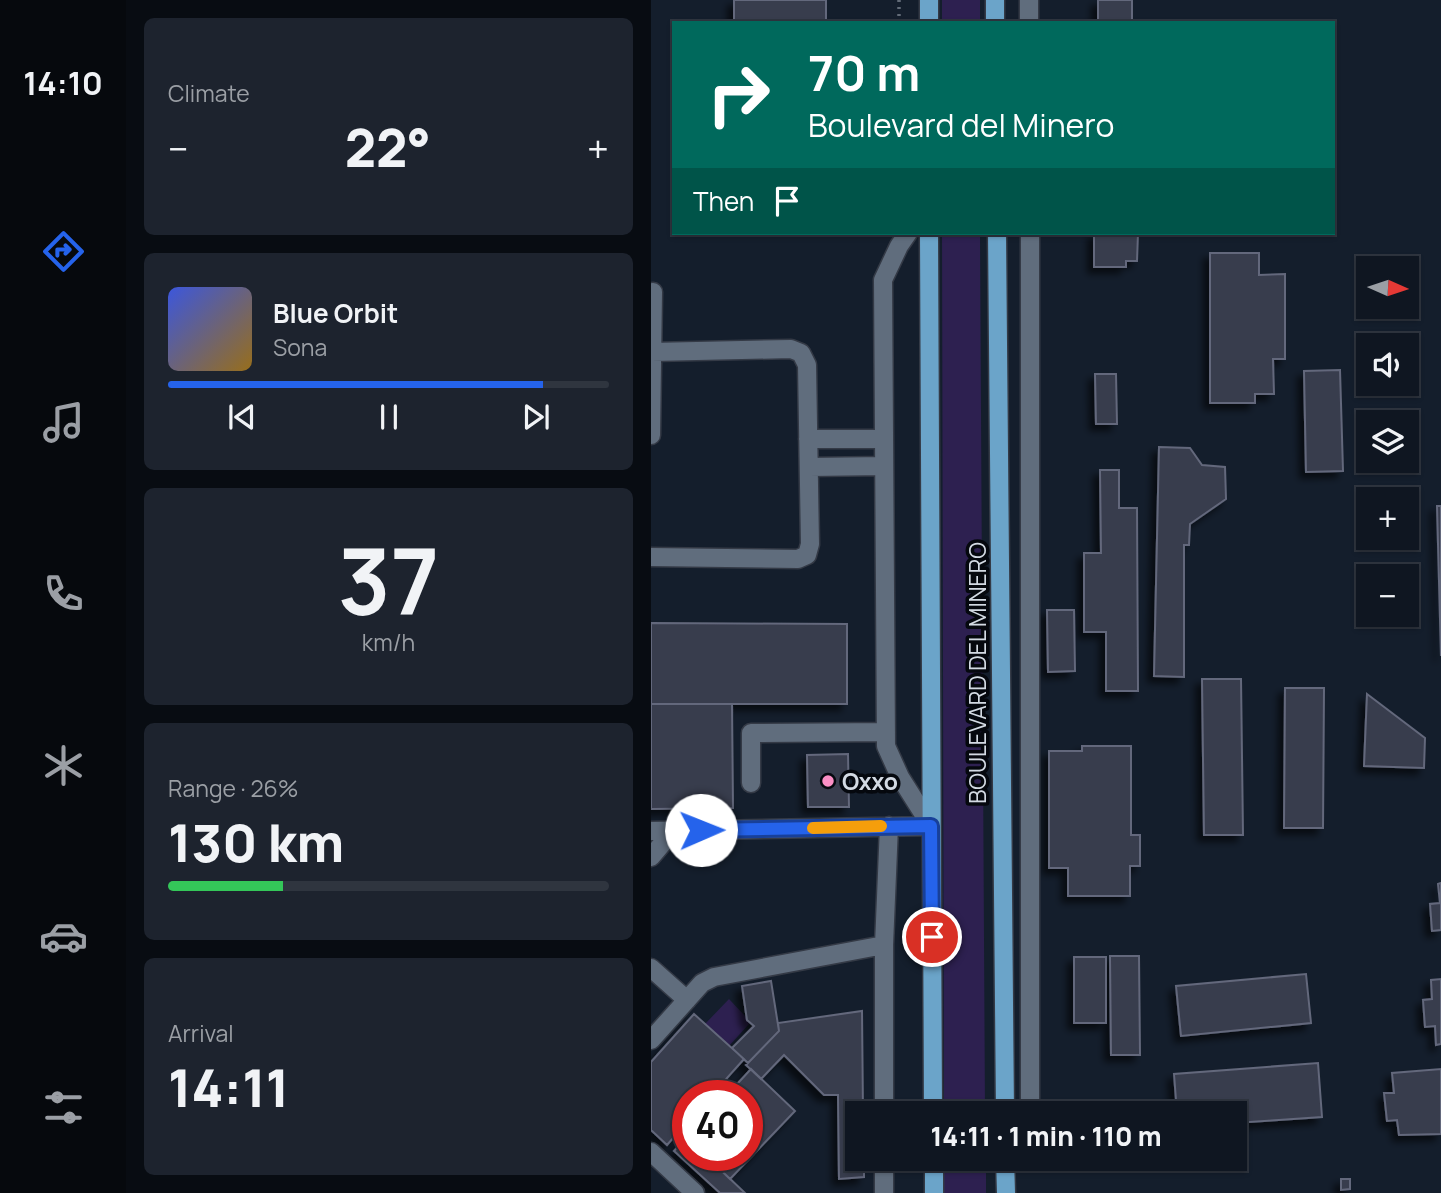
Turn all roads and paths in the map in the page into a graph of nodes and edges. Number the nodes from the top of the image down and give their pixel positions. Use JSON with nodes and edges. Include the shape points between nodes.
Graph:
{"nodes":[{"id":1,"x":899,"y":0,"type":"edge"},
{"id":2,"x":929,"y":0,"type":"edge"},
{"id":3,"x":995,"y":0,"type":"edge"},
{"id":4,"x":1029,"y":0,"type":"edge"},
{"id":5,"x":899,"y":21,"type":"edge"},
{"id":6,"x":929,"y":21,"type":"edge"},
{"id":7,"x":995,"y":21,"type":"edge"},
{"id":8,"x":1029,"y":21,"type":"edge"},
{"id":9,"x":907,"y":235,"type":"edge"},
{"id":10,"x":929,"y":235,"type":"edge"},
{"id":11,"x":997,"y":235,"type":"edge"},
{"id":12,"x":1030,"y":235,"type":"edge"},
{"id":13,"x":653,"y":292,"type":"dead end"},
{"id":14,"x":652,"y":352,"type":"edge"},
{"id":15,"x":651,"y":435,"type":"edge"},
{"id":16,"x":808,"y":439,"type":"junction"},
{"id":17,"x":884,"y":439,"type":"junction"},
{"id":18,"x":884,"y":466,"type":"junction"},
{"id":19,"x":809,"y":467,"type":"junction"},
{"id":20,"x":651,"y":557,"type":"edge"},
{"id":21,"x":886,"y":733,"type":"junction"},
{"id":22,"x":751,"y":783,"type":"dead end"},
{"id":23,"x":889,"y":826,"type":"junction"},
{"id":24,"x":931,"y":826,"type":"junction"},
{"id":25,"x":651,"y":831,"type":"edge"},
{"id":26,"x":674,"y":831,"type":"junction"},
{"id":27,"x":651,"y":857,"type":"edge"},
{"id":28,"x":884,"y":945,"type":"junction"},
{"id":29,"x":651,"y":968,"type":"edge"},
{"id":30,"x":687,"y":1000,"type":"junction"},
{"id":31,"x":651,"y":1041,"type":"edge"},
{"id":32,"x":884,"y":1101,"type":"edge"},
{"id":33,"x":933,"y":1101,"type":"edge"},
{"id":34,"x":1005,"y":1101,"type":"edge"},
{"id":35,"x":1030,"y":1101,"type":"edge"},
{"id":36,"x":651,"y":1152,"type":"edge"},
{"id":37,"x":884,"y":1171,"type":"edge"},
{"id":38,"x":933,"y":1171,"type":"edge"},
{"id":39,"x":1007,"y":1171,"type":"edge"},
{"id":40,"x":677,"y":1187,"type":"edge"},
{"id":41,"x":695,"y":1193,"type":"edge"},
{"id":42,"x":884,"y":1193,"type":"edge"},
{"id":43,"x":934,"y":1193,"type":"edge"},
{"id":44,"x":1006,"y":1193,"type":"edge"}],
"edges":[{"from":1,"to":5,"type":"path"},
{"from":2,"to":6,"type":"main road"},
{"from":3,"to":7,"type":"main road"},
{"from":4,"to":8,"type":"street"},
{"from":9,"to":17,"type":"street","via":[[883,280]]},
{"from":10,"to":24,"type":"main road","name":"BOULEVARD DEL MINERO"},
{"from":11,"to":34,"type":"main road","name":"BOULEVARD DEL MINERO"},
{"from":12,"to":35,"type":"street"},
{"from":13,"to":14,"type":"street"},
{"from":14,"to":15,"type":"street"},
{"from":14,"to":16,"type":"street","via":[[792,349],[801,354],[807,365]]},
{"from":16,"to":17,"type":"street"},
{"from":16,"to":19,"type":"street"},
{"from":17,"to":18,"type":"street"},
{"from":18,"to":19,"type":"street"},
{"from":18,"to":21,"type":"street"},
{"from":19,"to":20,"type":"street","via":[[807,555],[798,559]]},
{"from":21,"to":22,"type":"street","via":[[751,733]]},
{"from":21,"to":24,"type":"street","via":[[886,747],[900,778]]},
{"from":23,"to":24,"type":"street"},
{"from":23,"to":26,"type":"street"},
{"from":23,"to":28,"type":"street"},
{"from":24,"to":33,"type":"main road","name":"BOULEVARD DEL MINERO"},
{"from":25,"to":26,"type":"street"},
{"from":26,"to":27,"type":"street"},
{"from":28,"to":30,"type":"street","via":[[714,976]]},
{"from":28,"to":32,"type":"street"},
{"from":29,"to":30,"type":"street"},
{"from":30,"to":31,"type":"street"},
{"from":36,"to":40,"type":"street"},
{"from":37,"to":42,"type":"street"},
{"from":38,"to":43,"type":"main road"},
{"from":39,"to":44,"type":"main road"},
{"from":40,"to":41,"type":"street"}]}
